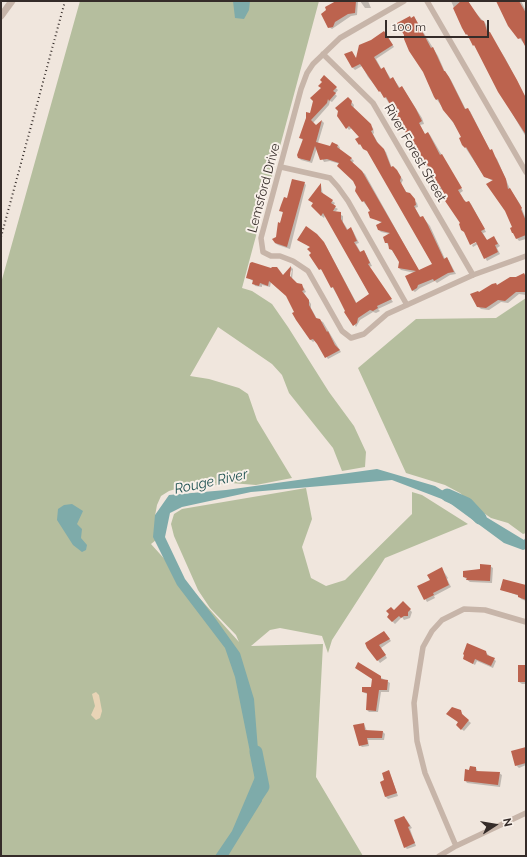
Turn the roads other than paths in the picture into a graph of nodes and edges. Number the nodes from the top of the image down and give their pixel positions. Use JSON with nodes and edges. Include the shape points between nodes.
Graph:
{"nodes":[{"id":1,"x":12,"y":1,"type":"edge"},
{"id":2,"x":404,"y":1,"type":"edge"},
{"id":3,"x":427,"y":1,"type":"edge"},
{"id":4,"x":1,"y":16,"type":"edge"},
{"id":5,"x":323,"y":54,"type":"junction"},
{"id":6,"x":281,"y":166,"type":"junction"},
{"id":7,"x":526,"y":172,"type":"edge"},
{"id":8,"x":526,"y":256,"type":"edge"},
{"id":9,"x":473,"y":275,"type":"junction"},
{"id":10,"x":407,"y":305,"type":"junction"},
{"id":11,"x":526,"y":622,"type":"edge"},
{"id":12,"x":526,"y":813,"type":"edge"},
{"id":13,"x":456,"y":846,"type":"junction"},
{"id":14,"x":439,"y":856,"type":"edge"}],
"edges":[{"from":1,"to":4,"type":"street"},
{"from":2,"to":5,"type":"street","name":"Lemsford Drive","via":[[340,38]]},
{"from":3,"to":7,"type":"street"},
{"from":5,"to":6,"type":"street","name":"Lemsford Drive","via":[[313,64],[301,89]]},
{"from":5,"to":9,"type":"street","name":"River Forest Street","via":[[374,103]]},
{"from":6,"to":10,"type":"street","via":[[330,178],[338,186]]},
{"from":6,"to":10,"type":"street","name":"Lemsford Drive","via":[[261,238],[264,252],[293,261],[308,271],[342,332],[351,338],[364,334],[387,314]]},
{"from":8,"to":9,"type":"street","name":"Lemsford Drive"},
{"from":9,"to":10,"type":"street","name":"Lemsford Drive"},
{"from":11,"to":13,"type":"street","via":[[485,610],[464,609],[442,620],[423,647],[414,703],[417,741],[425,773]]},
{"from":12,"to":13,"type":"street"},
{"from":13,"to":14,"type":"street"}]}
